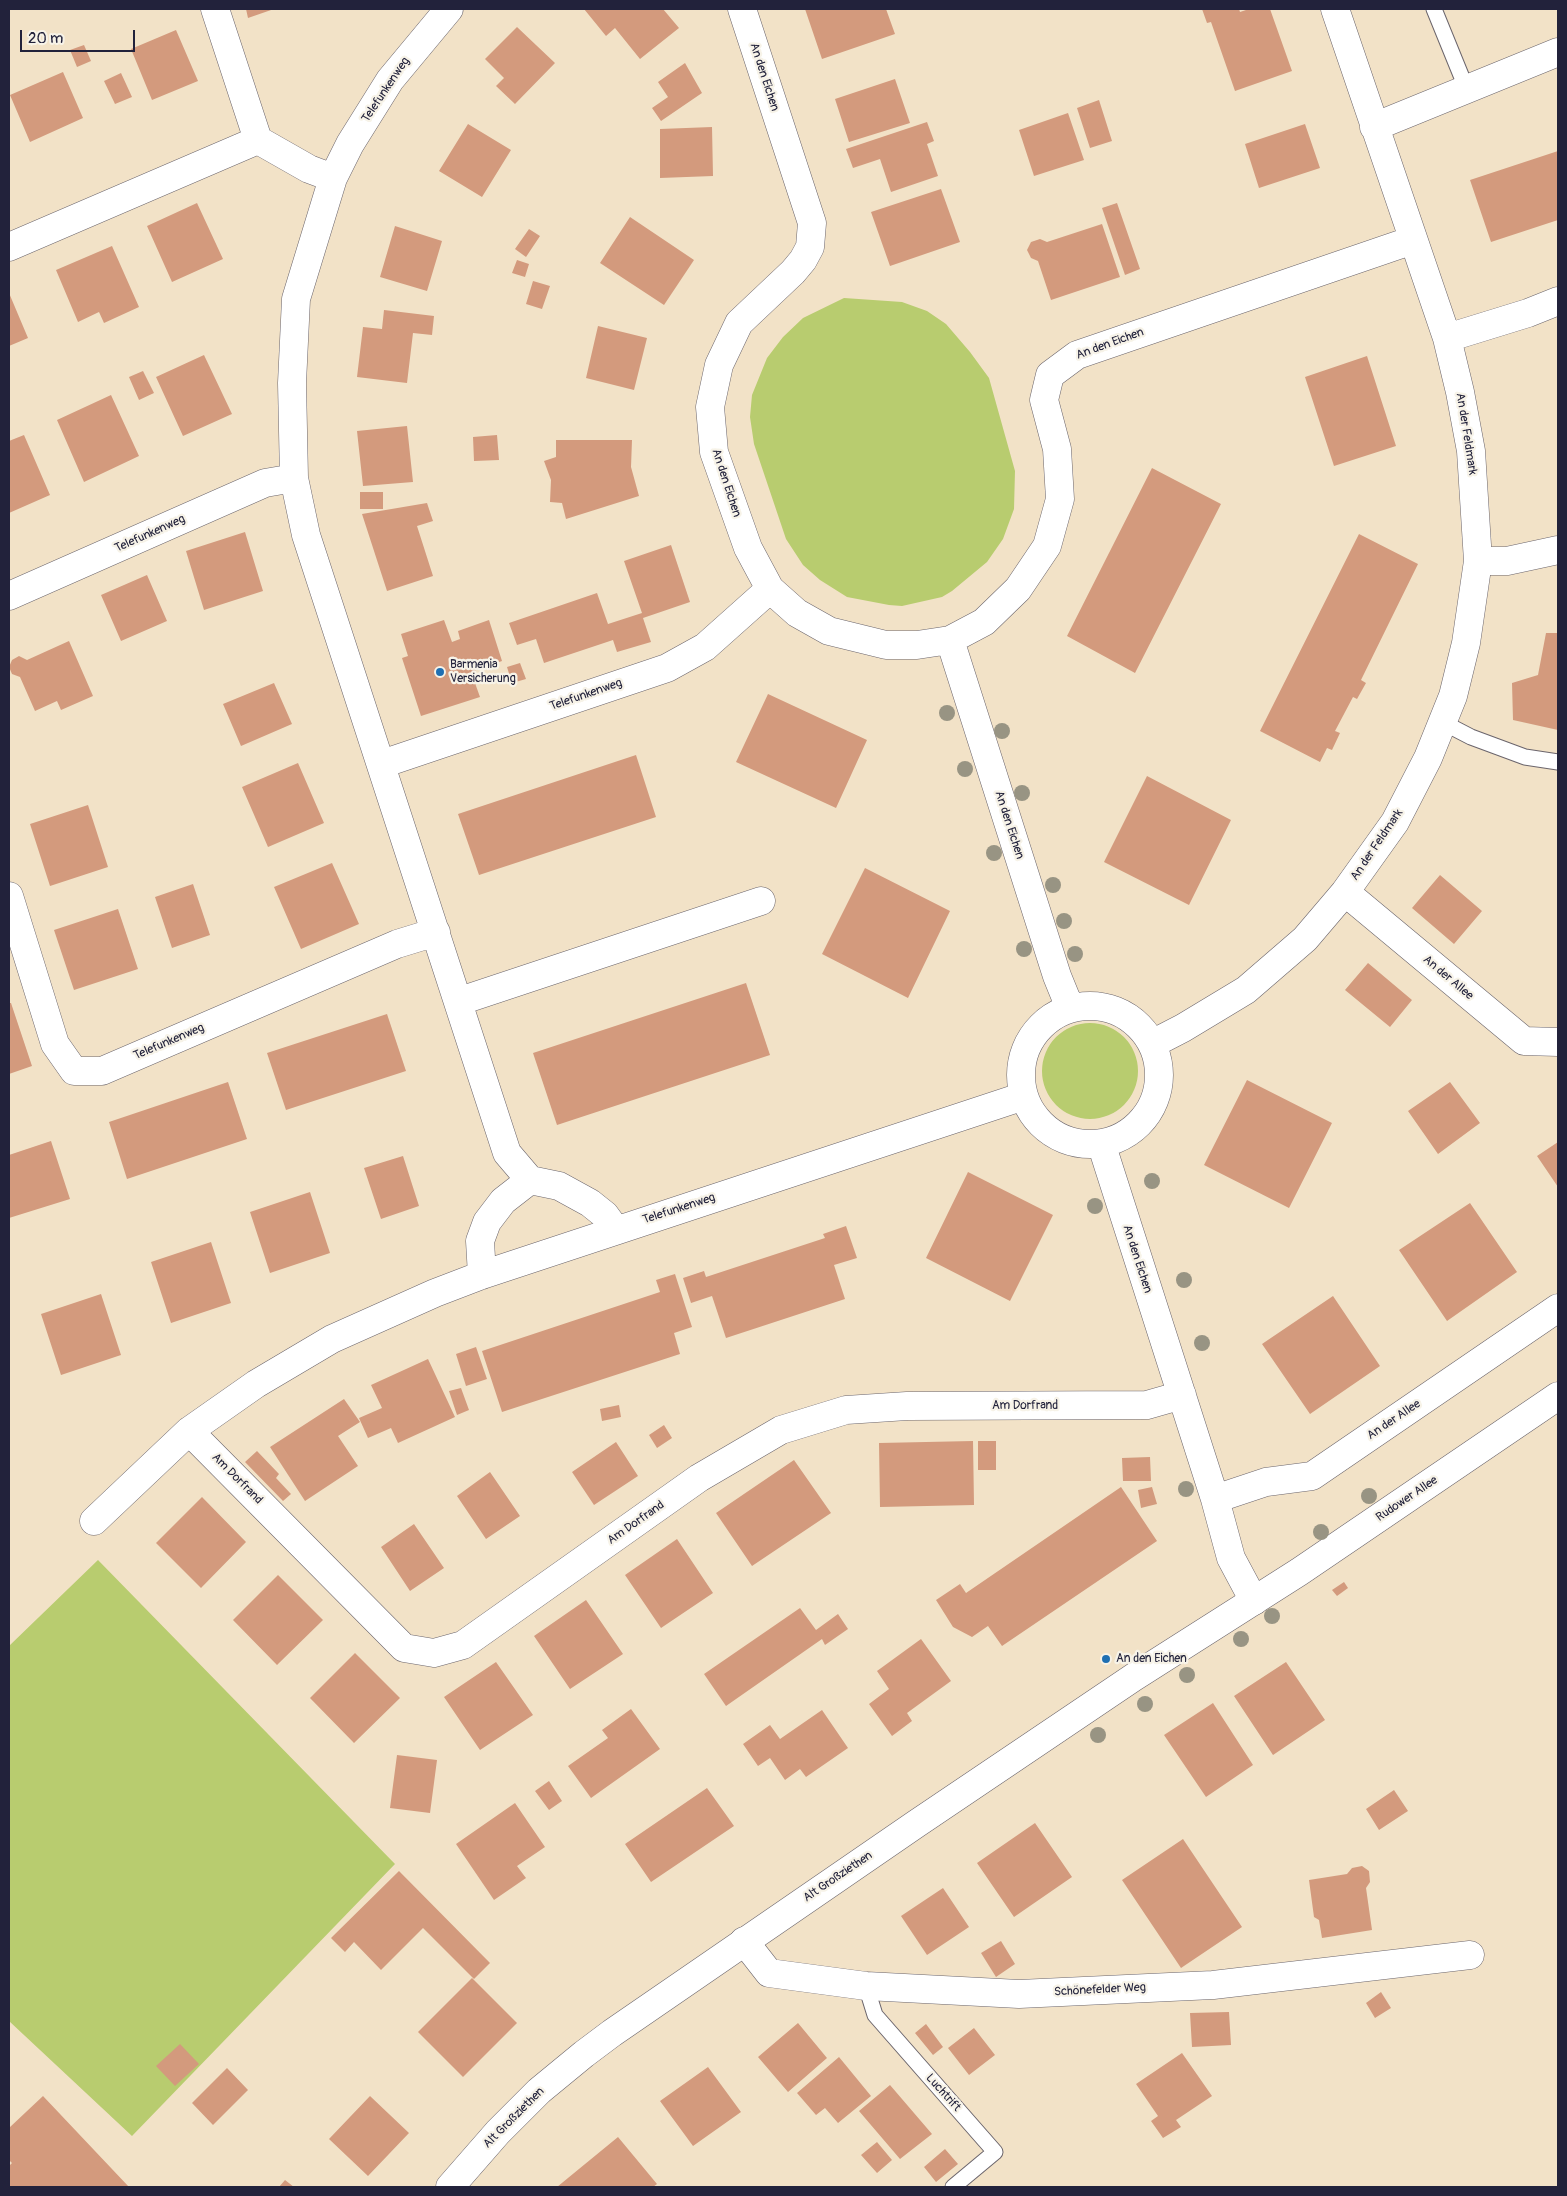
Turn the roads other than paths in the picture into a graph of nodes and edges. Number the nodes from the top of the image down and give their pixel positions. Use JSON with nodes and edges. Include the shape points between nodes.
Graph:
{"nodes":[{"id":1,"x":215,"y":9,"type":"edge"},
{"id":2,"x":449,"y":9,"type":"edge"},
{"id":3,"x":742,"y":9,"type":"edge"},
{"id":4,"x":1335,"y":9,"type":"edge"},
{"id":5,"x":1434,"y":9,"type":"edge"},
{"id":6,"x":1558,"y":52,"type":"edge"},
{"id":7,"x":1467,"y":90,"type":"junction"},
{"id":8,"x":1374,"y":128,"type":"junction"},
{"id":9,"x":258,"y":140,"type":"junction"},
{"id":10,"x":333,"y":178,"type":"junction"},
{"id":11,"x":1414,"y":240,"type":"junction"},
{"id":12,"x":9,"y":247,"type":"edge"},
{"id":13,"x":1558,"y":301,"type":"edge"},
{"id":14,"x":1447,"y":338,"type":"junction"},
{"id":15,"x":294,"y":478,"type":"junction"},
{"id":16,"x":1558,"y":550,"type":"edge"},
{"id":17,"x":1478,"y":560,"type":"junction"},
{"id":18,"x":770,"y":590,"type":"junction"},
{"id":19,"x":9,"y":596,"type":"edge"},
{"id":20,"x":950,"y":640,"type":"junction"},
{"id":21,"x":1442,"y":722,"type":"junction"},
{"id":22,"x":1558,"y":762,"type":"edge"},
{"id":23,"x":382,"y":764,"type":"junction"},
{"id":24,"x":1346,"y":892,"type":"junction"},
{"id":25,"x":9,"y":896,"type":"edge"},
{"id":26,"x":761,"y":901,"type":"dead end"},
{"id":27,"x":436,"y":932,"type":"junction"},
{"id":28,"x":460,"y":1001,"type":"junction"},
{"id":29,"x":1070,"y":1008,"type":"junction"},
{"id":30,"x":1558,"y":1042,"type":"edge"},
{"id":31,"x":1152,"y":1044,"type":"junction"},
{"id":32,"x":1024,"y":1096,"type":"junction"},
{"id":33,"x":1101,"y":1143,"type":"junction"},
{"id":34,"x":530,"y":1180,"type":"junction"},
{"id":35,"x":616,"y":1230,"type":"junction"},
{"id":36,"x":482,"y":1275,"type":"junction"},
{"id":37,"x":1558,"y":1308,"type":"edge"},
{"id":38,"x":1182,"y":1395,"type":"junction"},
{"id":39,"x":1558,"y":1396,"type":"edge"},
{"id":40,"x":189,"y":1431,"type":"junction"},
{"id":41,"x":1215,"y":1499,"type":"junction"},
{"id":42,"x":94,"y":1521,"type":"dead end"},
{"id":43,"x":1254,"y":1601,"type":"junction"},
{"id":44,"x":744,"y":1941,"type":"junction"},
{"id":45,"x":1470,"y":1955,"type":"dead end"},
{"id":46,"x":866,"y":1986,"type":"junction"},
{"id":47,"x":450,"y":2187,"type":"edge"},
{"id":48,"x":953,"y":2187,"type":"edge"}],
"edges":[{"from":1,"to":9,"type":"street"},
{"from":2,"to":10,"type":"street","name":"Telefunkenweg","via":[[390,80]]},
{"from":3,"to":18,"type":"street","name":"An den Eichen","via":[[812,223],[810,247],[803,260],[739,323],[719,365],[710,407],[714,452],[748,548]]},
{"from":4,"to":8,"type":"street","name":"An der Feldmark"},
{"from":5,"to":7,"type":"lane"},
{"from":6,"to":7,"type":"street"},
{"from":7,"to":8,"type":"street"},
{"from":8,"to":11,"type":"street","name":"An der Feldmark"},
{"from":9,"to":10,"type":"street","via":[[309,169]]},
{"from":9,"to":12,"type":"street"},
{"from":10,"to":15,"type":"street","name":"Telefunkenweg","via":[[296,299],[292,383]]},
{"from":11,"to":14,"type":"street","name":"An der Feldmark"},
{"from":11,"to":20,"type":"street","name":"An den Eichen","via":[[1077,355],[1050,375],[1044,400],[1057,449],[1060,499],[1047,546],[1018,589],[984,622]]},
{"from":13,"to":14,"type":"street"},
{"from":14,"to":17,"type":"street","name":"An der Feldmark","via":[[1471,451]]},
{"from":15,"to":19,"type":"street","name":"Telefunkenweg","via":[[265,484]]},
{"from":15,"to":23,"type":"street","name":"Telefunkenweg","via":[[306,535]]},
{"from":16,"to":17,"type":"street","via":[[1507,561]]},
{"from":17,"to":21,"type":"street","name":"An der Feldmark","via":[[1466,643],[1453,696]]},
{"from":18,"to":20,"type":"street","name":"An den Eichen","via":[[797,613],[829,631],[886,645]]},
{"from":18,"to":23,"type":"street","name":"Telefunkenweg","via":[[705,647],[667,668]]},
{"from":20,"to":29,"type":"street","name":"An den Eichen"},
{"from":21,"to":22,"type":"lane","via":[[1471,737],[1525,757]]},
{"from":21,"to":24,"type":"street","name":"An der Feldmark","via":[[1428,758],[1395,822]]},
{"from":23,"to":27,"type":"street","name":"Telefunkenweg"},
{"from":24,"to":30,"type":"street","name":"An der Allee","via":[[1524,1041]]},
{"from":24,"to":31,"type":"street","name":"An der Feldmark","via":[[1305,939],[1246,990]]},
{"from":25,"to":27,"type":"street","name":"Telefunkenweg","via":[[55,1044],[74,1071],[102,1071],[397,944]]},
{"from":26,"to":28,"type":"street"},
{"from":27,"to":28,"type":"street","name":"Telefunkenweg"},
{"from":28,"to":34,"type":"street","name":"Telefunkenweg","via":[[508,1153]]},
{"from":29,"to":31,"type":"street","via":[[1106,1007],[1124,1014],[1138,1025]]},
{"from":29,"to":32,"type":"street","via":[[1050,1019],[1034,1034],[1024,1053],[1021,1075]]},
{"from":31,"to":33,"type":"street","via":[[1158,1060],[1159,1083],[1153,1104],[1140,1123],[1122,1136]]},
{"from":32,"to":33,"type":"street","via":[[1033,1114],[1062,1138],[1081,1143]]},
{"from":32,"to":35,"type":"street","name":"Telefunkenweg"},
{"from":33,"to":38,"type":"street","name":"An den Eichen"},
{"from":34,"to":35,"type":"street","via":[[559,1186],[590,1203]]},
{"from":34,"to":36,"type":"street","via":[[503,1201],[487,1222],[480,1241]]},
{"from":35,"to":36,"type":"street"},
{"from":36,"to":40,"type":"street","via":[[332,1339],[256,1384]]},
{"from":37,"to":41,"type":"street","name":"An der Allee","via":[[1312,1476],[1266,1482]]},
{"from":38,"to":40,"type":"street","name":"Am Dorfrand","via":[[1147,1405],[907,1406],[846,1410],[781,1430],[699,1478],[464,1645],[434,1653],[404,1648]]},
{"from":38,"to":41,"type":"street","name":"An den Eichen"},
{"from":39,"to":43,"type":"street","name":"Rudower Allee"},
{"from":40,"to":42,"type":"street"},
{"from":41,"to":43,"type":"street","name":"An den Eichen","via":[[1235,1567]]},
{"from":43,"to":44,"type":"street","name":"Alt Großziethen","via":[[1134,1677]]},
{"from":44,"to":46,"type":"street","name":"Schönefelder Weg","via":[[769,1973]]},
{"from":44,"to":47,"type":"street","name":"Alt Großziethen","via":[[539,2091]]},
{"from":45,"to":46,"type":"street","name":"Schönefelder Weg","via":[[1155,1988],[1019,1994]]},
{"from":46,"to":48,"type":"lane","name":"Luchtrift","via":[[875,2015],[995,2152]]}]}
